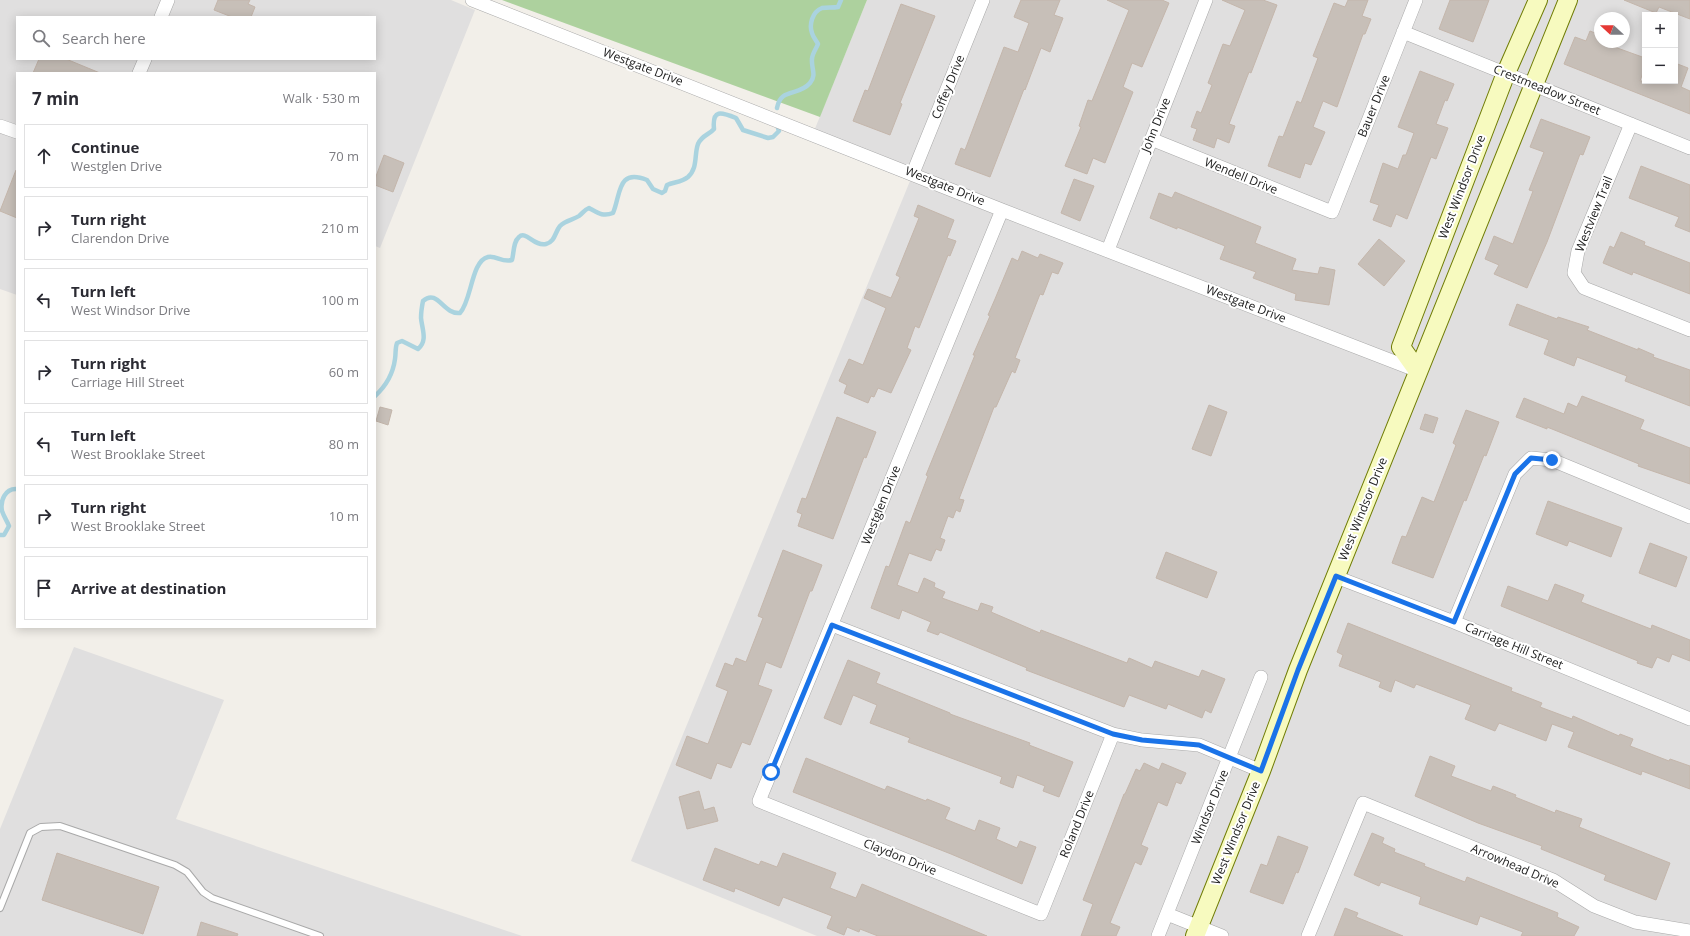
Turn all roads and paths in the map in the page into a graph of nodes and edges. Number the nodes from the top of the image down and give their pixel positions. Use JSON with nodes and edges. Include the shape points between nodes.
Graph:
{"nodes":[{"id":1,"x":168,"y":0,"type":"edge"},
{"id":2,"x":472,"y":0,"type":"edge"},
{"id":3,"x":983,"y":0,"type":"edge"},
{"id":4,"x":1206,"y":0,"type":"edge"},
{"id":5,"x":1416,"y":0,"type":"edge"},
{"id":6,"x":1538,"y":0,"type":"edge"},
{"id":7,"x":1568,"y":0,"type":"edge"},
{"id":8,"x":161,"y":16,"type":"edge"},
{"id":9,"x":1403,"y":32,"type":"junction"},
{"id":10,"x":145,"y":60,"type":"edge"},
{"id":11,"x":139,"y":72,"type":"edge"},
{"id":12,"x":1506,"y":73,"type":"junction"},
{"id":13,"x":1533,"y":84,"type":"junction"},
{"id":14,"x":1632,"y":124,"type":"junction"},
{"id":15,"x":0,"y":126,"type":"edge"},
{"id":16,"x":16,"y":132,"type":"edge"},
{"id":17,"x":1151,"y":139,"type":"junction"},
{"id":18,"x":1690,"y":148,"type":"edge"},
{"id":19,"x":913,"y":173,"type":"junction"},
{"id":20,"x":1002,"y":210,"type":"junction"},
{"id":21,"x":1332,"y":212,"type":"joint"},
{"id":22,"x":1108,"y":250,"type":"junction"},
{"id":23,"x":1690,"y":330,"type":"edge"},
{"id":24,"x":1418,"y":371,"type":"junction"},
{"id":25,"x":1690,"y":517,"type":"edge"},
{"id":26,"x":1336,"y":576,"type":"junction"},
{"id":27,"x":1454,"y":622,"type":"junction"},
{"id":28,"x":832,"y":625,"type":"junction"},
{"id":29,"x":1261,"y":677,"type":"dead end"},
{"id":30,"x":1690,"y":719,"type":"edge"},
{"id":31,"x":1113,"y":734,"type":"junction"},
{"id":32,"x":1229,"y":758,"type":"junction"},
{"id":33,"x":1261,"y":771,"type":"junction"},
{"id":34,"x":760,"y":801,"type":"joint"},
{"id":35,"x":0,"y":908,"type":"edge"},
{"id":36,"x":1041,"y":914,"type":"joint"},
{"id":37,"x":1167,"y":914,"type":"junction"},
{"id":38,"x":1196,"y":931,"type":"edge"},
{"id":39,"x":1690,"y":931,"type":"edge"},
{"id":40,"x":320,"y":936,"type":"edge"},
{"id":41,"x":1158,"y":936,"type":"edge"},
{"id":42,"x":1222,"y":936,"type":"edge"},
{"id":43,"x":1308,"y":936,"type":"edge"}],
"edges":[{"from":1,"to":8,"type":"street"},
{"from":2,"to":19,"type":"street","name":"Westgate Drive"},
{"from":3,"to":19,"type":"street","name":"Coffey Drive"},
{"from":4,"to":17,"type":"street","name":"John Drive"},
{"from":5,"to":9,"type":"street","name":"Bauer Drive"},
{"from":6,"to":12,"type":"street","name":"West Windsor Drive"},
{"from":7,"to":13,"type":"street","name":"West Windsor Drive"},
{"from":9,"to":12,"type":"street","name":"Crestmeadow Street"},
{"from":9,"to":21,"type":"street","name":"Bauer Drive"},
{"from":10,"to":11,"type":"street"},
{"from":12,"to":13,"type":"street","name":"Crestmeadow Street"},
{"from":12,"to":24,"type":"street","name":"West Windsor Drive","via":[[1401,347]]},
{"from":13,"to":14,"type":"street","name":"Crestmeadow Street"},
{"from":13,"to":24,"type":"street","name":"West Windsor Drive"},
{"from":14,"to":18,"type":"street","name":"Crestmeadow Street"},
{"from":14,"to":23,"type":"street","name":"Westview Trail","via":[[1578,251],[1574,273],[1584,288]]},
{"from":15,"to":16,"type":"street"},
{"from":17,"to":21,"type":"street","name":"Wendell Drive"},
{"from":17,"to":22,"type":"street","name":"John Drive"},
{"from":19,"to":20,"type":"street","name":"Westgate Drive"},
{"from":20,"to":22,"type":"street","name":"Westgate Drive"},
{"from":20,"to":28,"type":"street","name":"Westglen Drive"},
{"from":22,"to":24,"type":"street","name":"Westgate Drive"},
{"from":24,"to":26,"type":"street","name":"West Windsor Drive"},
{"from":25,"to":27,"type":"street","via":[[1552,460],[1531,458],[1515,474]]},
{"from":26,"to":27,"type":"street","name":"Carriage Hill Street"},
{"from":26,"to":33,"type":"street","name":"West Windsor Drive"},
{"from":27,"to":30,"type":"street","name":"Carriage Hill Street"},
{"from":28,"to":31,"type":"street"},
{"from":28,"to":34,"type":"street","name":"Westglen Drive"},
{"from":29,"to":32,"type":"street","name":"Windsor Drive"},
{"from":31,"to":32,"type":"street","via":[[1142,740],[1199,745]]},
{"from":31,"to":36,"type":"street","name":"Roland Drive"},
{"from":32,"to":33,"type":"street"},
{"from":32,"to":37,"type":"street","name":"Windsor Drive"},
{"from":33,"to":38,"type":"street","name":"West Windsor Drive"},
{"from":34,"to":36,"type":"street","name":"Claydon Drive"},
{"from":35,"to":40,"type":"lane","via":[[30,833],[41,827],[60,826],[175,865],[187,872],[203,892],[212,898]]},
{"from":37,"to":38,"type":"street"},
{"from":37,"to":41,"type":"street","name":"Windsor Drive"},
{"from":38,"to":42,"type":"street"},
{"from":39,"to":43,"type":"street","name":"Arrowhead Drive","via":[[1635,922],[1594,906],[1553,880],[1363,803]]}]}
